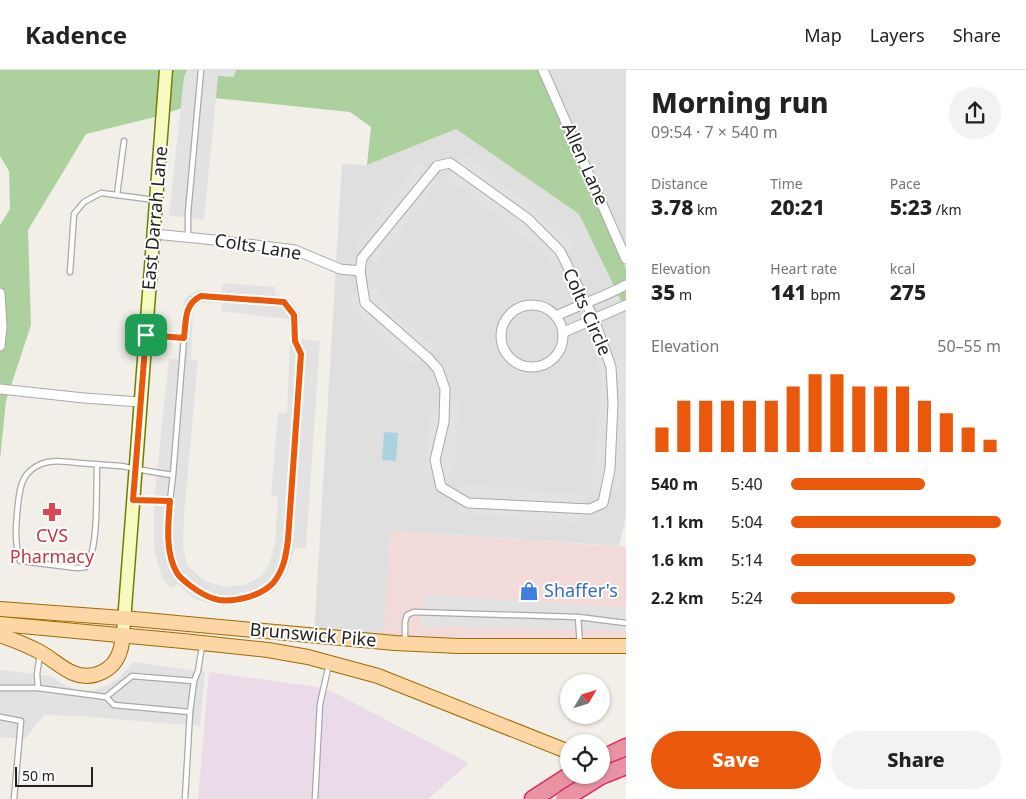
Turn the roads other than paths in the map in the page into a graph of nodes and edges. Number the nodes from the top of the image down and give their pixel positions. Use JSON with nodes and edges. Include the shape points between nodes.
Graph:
{"nodes":[{"id":1,"x":166,"y":70,"type":"edge"},
{"id":2,"x":201,"y":70,"type":"edge"},
{"id":3,"x":543,"y":70,"type":"edge"},
{"id":4,"x":124,"y":141,"type":"dead end"},
{"id":5,"x":117,"y":195,"type":"junction"},
{"id":6,"x":156,"y":201,"type":"junction"},
{"id":7,"x":154,"y":234,"type":"junction"},
{"id":8,"x":188,"y":237,"type":"junction"},
{"id":9,"x":626,"y":259,"type":"edge"},
{"id":10,"x":360,"y":271,"type":"junction"},
{"id":11,"x":70,"y":272,"type":"dead end"},
{"id":12,"x":626,"y":285,"type":"edge"},
{"id":13,"x":0,"y":293,"type":"edge"},
{"id":14,"x":586,"y":302,"type":"junction"},
{"id":15,"x":626,"y":305,"type":"edge"},
{"id":16,"x":556,"y":316,"type":"junction"},
{"id":17,"x":594,"y":319,"type":"junction"},
{"id":18,"x":564,"y":332,"type":"junction"},
{"id":19,"x":146,"y":335,"type":"junction"},
{"id":20,"x":184,"y":338,"type":"junction"},
{"id":21,"x":0,"y":346,"type":"edge"},
{"id":22,"x":0,"y":388,"type":"edge"},
{"id":23,"x":140,"y":402,"type":"junction"},
{"id":24,"x":97,"y":464,"type":"junction"},
{"id":25,"x":135,"y":469,"type":"junction"},
{"id":26,"x":173,"y":475,"type":"junction"},
{"id":27,"x":133,"y":500,"type":"junction"},
{"id":28,"x":170,"y":501,"type":"junction"},
{"id":29,"x":4,"y":608,"type":"edge"},
{"id":30,"x":578,"y":617,"type":"junction"},
{"id":31,"x":123,"y":618,"type":"junction"},
{"id":32,"x":626,"y":623,"type":"edge"},
{"id":33,"x":0,"y":624,"type":"edge"},
{"id":34,"x":123,"y":635,"type":"junction"},
{"id":35,"x":0,"y":636,"type":"edge"},
{"id":36,"x":202,"y":643,"type":"junction"},
{"id":37,"x":405,"y":643,"type":"junction"},
{"id":38,"x":580,"y":646,"type":"junction"},
{"id":39,"x":626,"y":646,"type":"edge"},
{"id":40,"x":40,"y":652,"type":"junction"},
{"id":41,"x":329,"y":663,"type":"junction"},
{"id":42,"x":194,"y":681,"type":"junction"},
{"id":43,"x":0,"y":688,"type":"edge"},
{"id":44,"x":38,"y":688,"type":"junction"},
{"id":45,"x":106,"y":697,"type":"junction"},
{"id":46,"x":190,"y":712,"type":"junction"},
{"id":47,"x":0,"y":717,"type":"edge"},
{"id":48,"x":626,"y":747,"type":"edge"},
{"id":49,"x":560,"y":748,"type":"edge"},
{"id":50,"x":610,"y":754,"type":"edge"},
{"id":51,"x":610,"y":766,"type":"edge"},
{"id":52,"x":626,"y":766,"type":"edge"},
{"id":53,"x":626,"y":771,"type":"edge"},
{"id":54,"x":560,"y":782,"type":"edge"},
{"id":55,"x":537,"y":797,"type":"edge"},
{"id":56,"x":14,"y":799,"type":"edge"},
{"id":57,"x":185,"y":799,"type":"edge"},
{"id":58,"x":315,"y":799,"type":"edge"},
{"id":59,"x":564,"y":799,"type":"edge"}],
"edges":[{"from":1,"to":6,"type":"street","name":"East Darrah Lane"},
{"from":2,"to":8,"type":"lane"},
{"from":3,"to":9,"type":"street","name":"Allen Lane"},
{"from":4,"to":5,"type":"lane"},
{"from":5,"to":6,"type":"lane"},
{"from":5,"to":11,"type":"lane","via":[[101,193],[84,202],[74,214]]},
{"from":6,"to":7,"type":"street","name":"East Darrah Lane"},
{"from":7,"to":8,"type":"street","name":"Colts Lane"},
{"from":7,"to":19,"type":"street","name":"East Darrah Lane"},
{"from":8,"to":10,"type":"street","name":"Colts Lane","via":[[295,250],[340,269]]},
{"from":10,"to":14,"type":"street","name":"Colts Circle","via":[[362,258],[424,180],[437,166],[450,163],[528,219],[560,251]]},
{"from":10,"to":17,"type":"street","name":"Colts Circle","via":[[365,303],[438,369],[445,389],[444,422],[435,460],[441,487],[468,502],[590,509],[603,503],[610,469],[613,403],[611,367]]},
{"from":12,"to":14,"type":"street"},
{"from":13,"to":21,"type":"street"},
{"from":14,"to":16,"type":"street"},
{"from":14,"to":17,"type":"street","name":"Colts Circle"},
{"from":15,"to":17,"type":"street"},
{"from":16,"to":18,"type":"street"},
{"from":16,"to":18,"type":"street","via":[[536,305],[517,309],[506,319],[501,333],[506,353],[522,366],[543,366],[560,353]]},
{"from":17,"to":18,"type":"street"},
{"from":19,"to":20,"type":"lane"},
{"from":19,"to":23,"type":"street","name":"East Darrah Lane"},
{"from":20,"to":26,"type":"lane"},
{"from":20,"to":28,"type":"lane","via":[[188,307],[193,299],[201,296],[284,302],[294,315],[295,341],[301,354],[288,540],[284,565],[273,583],[260,592],[240,598],[218,600],[199,593],[178,575],[170,558]]},
{"from":22,"to":23,"type":"street"},
{"from":23,"to":25,"type":"street","name":"East Darrah Lane"},
{"from":24,"to":24,"type":"lane","via":[[95,530],[86,567],[20,561],[16,546],[20,484],[30,472],[49,461]]},
{"from":24,"to":25,"type":"lane"},
{"from":25,"to":26,"type":"lane"},
{"from":25,"to":27,"type":"street","name":"East Darrah Lane"},
{"from":26,"to":28,"type":"lane"},
{"from":27,"to":28,"type":"lane"},
{"from":27,"to":31,"type":"street","name":"East Darrah Lane"},
{"from":29,"to":31,"type":"main road","name":"Brunswick Pike"},
{"from":30,"to":32,"type":"lane"},
{"from":30,"to":37,"type":"lane","via":[[414,612],[407,615]]},
{"from":30,"to":38,"type":"lane"},
{"from":31,"to":34,"type":"street","name":"East Darrah Lane"},
{"from":31,"to":37,"type":"main road","name":"Brunswick Pike"},
{"from":33,"to":34,"type":"main road","name":"Brunswick Pike"},
{"from":34,"to":36,"type":"main road","name":"Brunswick Pike"},
{"from":34,"to":40,"type":"main road","via":[[116,660],[109,668],[92,676],[74,674]]},
{"from":35,"to":40,"type":"main road"},
{"from":36,"to":41,"type":"main road","name":"Brunswick Pike","via":[[268,650]]},
{"from":36,"to":42,"type":"lane"},
{"from":37,"to":38,"type":"main road","name":"Brunswick Pike"},
{"from":38,"to":39,"type":"main road","name":"Brunswick Pike"},
{"from":40,"to":44,"type":"lane"},
{"from":41,"to":49,"type":"main road","name":"Brunswick Pike","via":[[378,676]]},
{"from":41,"to":58,"type":"lane","via":[[320,704]]},
{"from":42,"to":45,"type":"lane","via":[[132,676]]},
{"from":42,"to":46,"type":"lane"},
{"from":43,"to":44,"type":"lane"},
{"from":44,"to":45,"type":"lane"},
{"from":45,"to":46,"type":"lane","via":[[114,705]]},
{"from":46,"to":57,"type":"lane"},
{"from":47,"to":56,"type":"lane","via":[[21,721]]},
{"from":48,"to":50,"type":"highway"},
{"from":51,"to":53,"type":"main road"},
{"from":52,"to":59,"type":"highway","bridge":true,"via":[[601,776]]},
{"from":54,"to":55,"type":"highway"}]}
